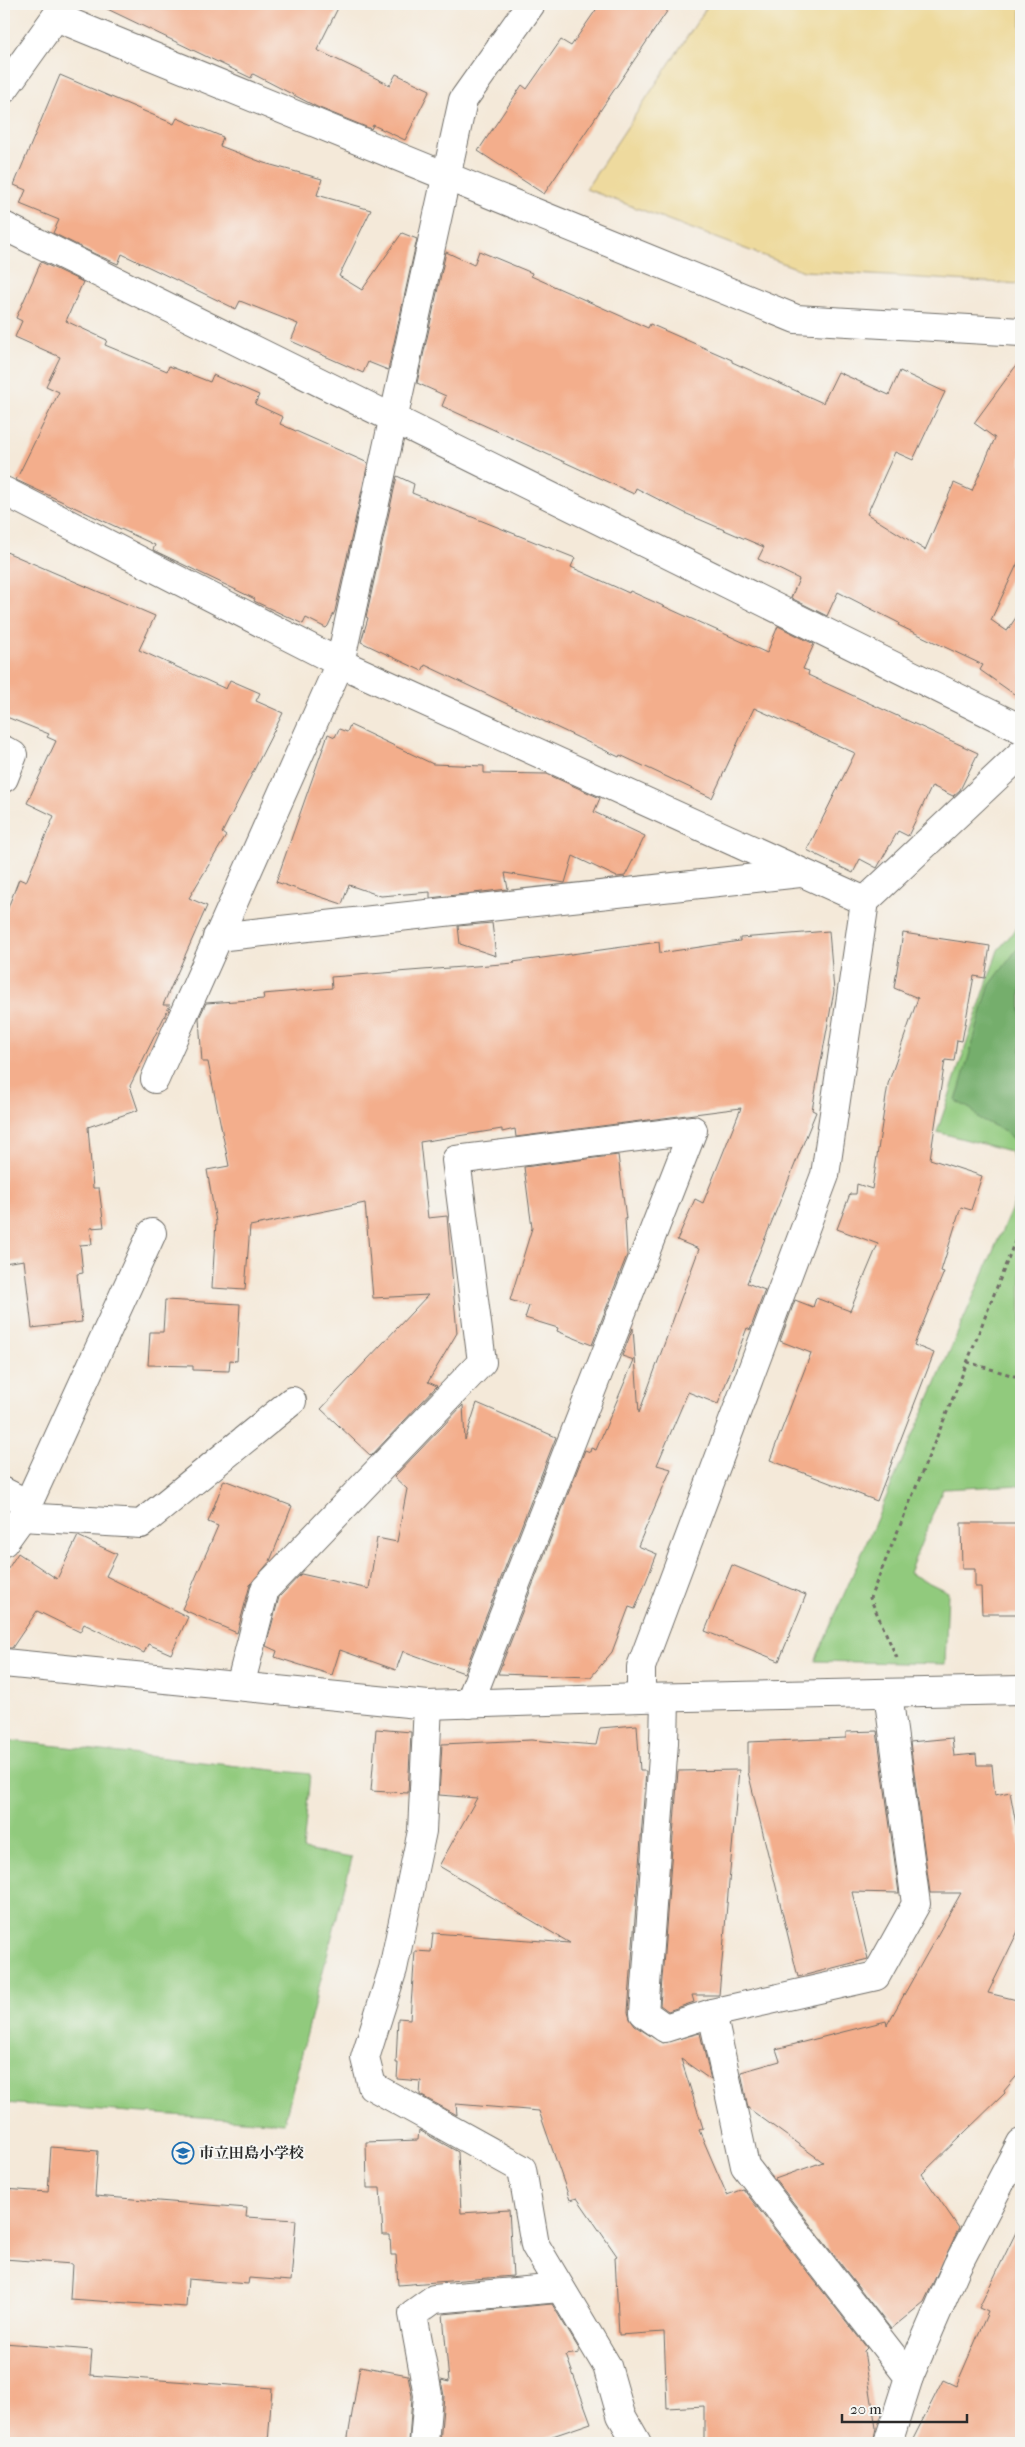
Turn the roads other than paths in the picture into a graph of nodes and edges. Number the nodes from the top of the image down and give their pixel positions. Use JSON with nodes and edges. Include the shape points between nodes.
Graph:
{"nodes":[{"id":1,"x":531,"y":4,"type":"edge"},
{"id":2,"x":61,"y":10,"type":"edge"},
{"id":3,"x":4,"y":89,"type":"edge"},
{"id":4,"x":447,"y":178,"type":"junction"},
{"id":5,"x":4,"y":226,"type":"edge"},
{"id":6,"x":1021,"y":332,"type":"edge"},
{"id":7,"x":393,"y":420,"type":"junction"},
{"id":8,"x":4,"y":491,"type":"edge"},
{"id":9,"x":340,"y":663,"type":"junction"},
{"id":10,"x":1021,"y":730,"type":"edge"},
{"id":11,"x":4,"y":750,"type":"edge"},
{"id":12,"x":1021,"y":754,"type":"edge"},
{"id":13,"x":4,"y":778,"type":"edge"},
{"id":14,"x":802,"y":872,"type":"junction"},
{"id":15,"x":865,"y":901,"type":"junction"},
{"id":16,"x":217,"y":937,"type":"junction"},
{"id":17,"x":154,"y":1078,"type":"dead end"},
{"id":18,"x":152,"y":1233,"type":"dead end"},
{"id":19,"x":292,"y":1401,"type":"dead end"},
{"id":20,"x":4,"y":1492,"type":"edge"},
{"id":21,"x":25,"y":1510,"type":"junction"},
{"id":22,"x":4,"y":1542,"type":"edge"},
{"id":23,"x":4,"y":1663,"type":"edge"},
{"id":24,"x":240,"y":1686,"type":"junction"},
{"id":25,"x":1021,"y":1690,"type":"edge"},
{"id":26,"x":901,"y":1693,"type":"junction"},
{"id":27,"x":653,"y":1698,"type":"junction"},
{"id":28,"x":469,"y":1704,"type":"junction"},
{"id":29,"x":428,"y":1705,"type":"junction"},
{"id":30,"x":712,"y":2013,"type":"junction"},
{"id":31,"x":1021,"y":2143,"type":"edge"},
{"id":32,"x":560,"y":2288,"type":"junction"},
{"id":33,"x":909,"y":2377,"type":"junction"},
{"id":34,"x":424,"y":2443,"type":"edge"},
{"id":35,"x":637,"y":2443,"type":"edge"},
{"id":36,"x":888,"y":2443,"type":"edge"}],
"edges":[{"from":1,"to":4,"type":"street","via":[[463,100]]},
{"from":2,"to":3,"type":"street"},
{"from":2,"to":4,"type":"street"},
{"from":4,"to":6,"type":"street","via":[[796,319]]},
{"from":4,"to":7,"type":"street"},
{"from":5,"to":7,"type":"street"},
{"from":7,"to":9,"type":"street"},
{"from":7,"to":10,"type":"street"},
{"from":8,"to":9,"type":"street"},
{"from":9,"to":14,"type":"street"},
{"from":9,"to":16,"type":"street"},
{"from":11,"to":13,"type":"street","via":[[13,755]]},
{"from":12,"to":15,"type":"street"},
{"from":14,"to":15,"type":"street"},
{"from":14,"to":16,"type":"street"},
{"from":15,"to":27,"type":"street","via":[[825,1175],[641,1667]]},
{"from":16,"to":17,"type":"street"},
{"from":18,"to":21,"type":"street"},
{"from":19,"to":21,"type":"street","via":[[140,1524]]},
{"from":20,"to":21,"type":"street"},
{"from":21,"to":22,"type":"street"},
{"from":23,"to":24,"type":"street"},
{"from":24,"to":28,"type":"street","via":[[266,1589],[482,1362],[456,1160],[693,1130]]},
{"from":24,"to":29,"type":"street"},
{"from":25,"to":26,"type":"street"},
{"from":26,"to":27,"type":"street"},
{"from":26,"to":30,"type":"street","via":[[916,1904],[876,1976]]},
{"from":27,"to":28,"type":"street"},
{"from":27,"to":30,"type":"street","via":[[663,1752],[644,2013],[665,2028]]},
{"from":28,"to":29,"type":"street"},
{"from":29,"to":32,"type":"street","via":[[422,1831],[393,1969],[365,2058],[372,2086],[522,2169],[535,2244]]},
{"from":30,"to":33,"type":"street","via":[[745,2166]]},
{"from":31,"to":33,"type":"street","via":[[957,2266]]},
{"from":32,"to":34,"type":"street","via":[[434,2299],[413,2314],[428,2395]]},
{"from":32,"to":35,"type":"street","via":[[607,2366],[622,2415]]},
{"from":33,"to":36,"type":"street"}]}
